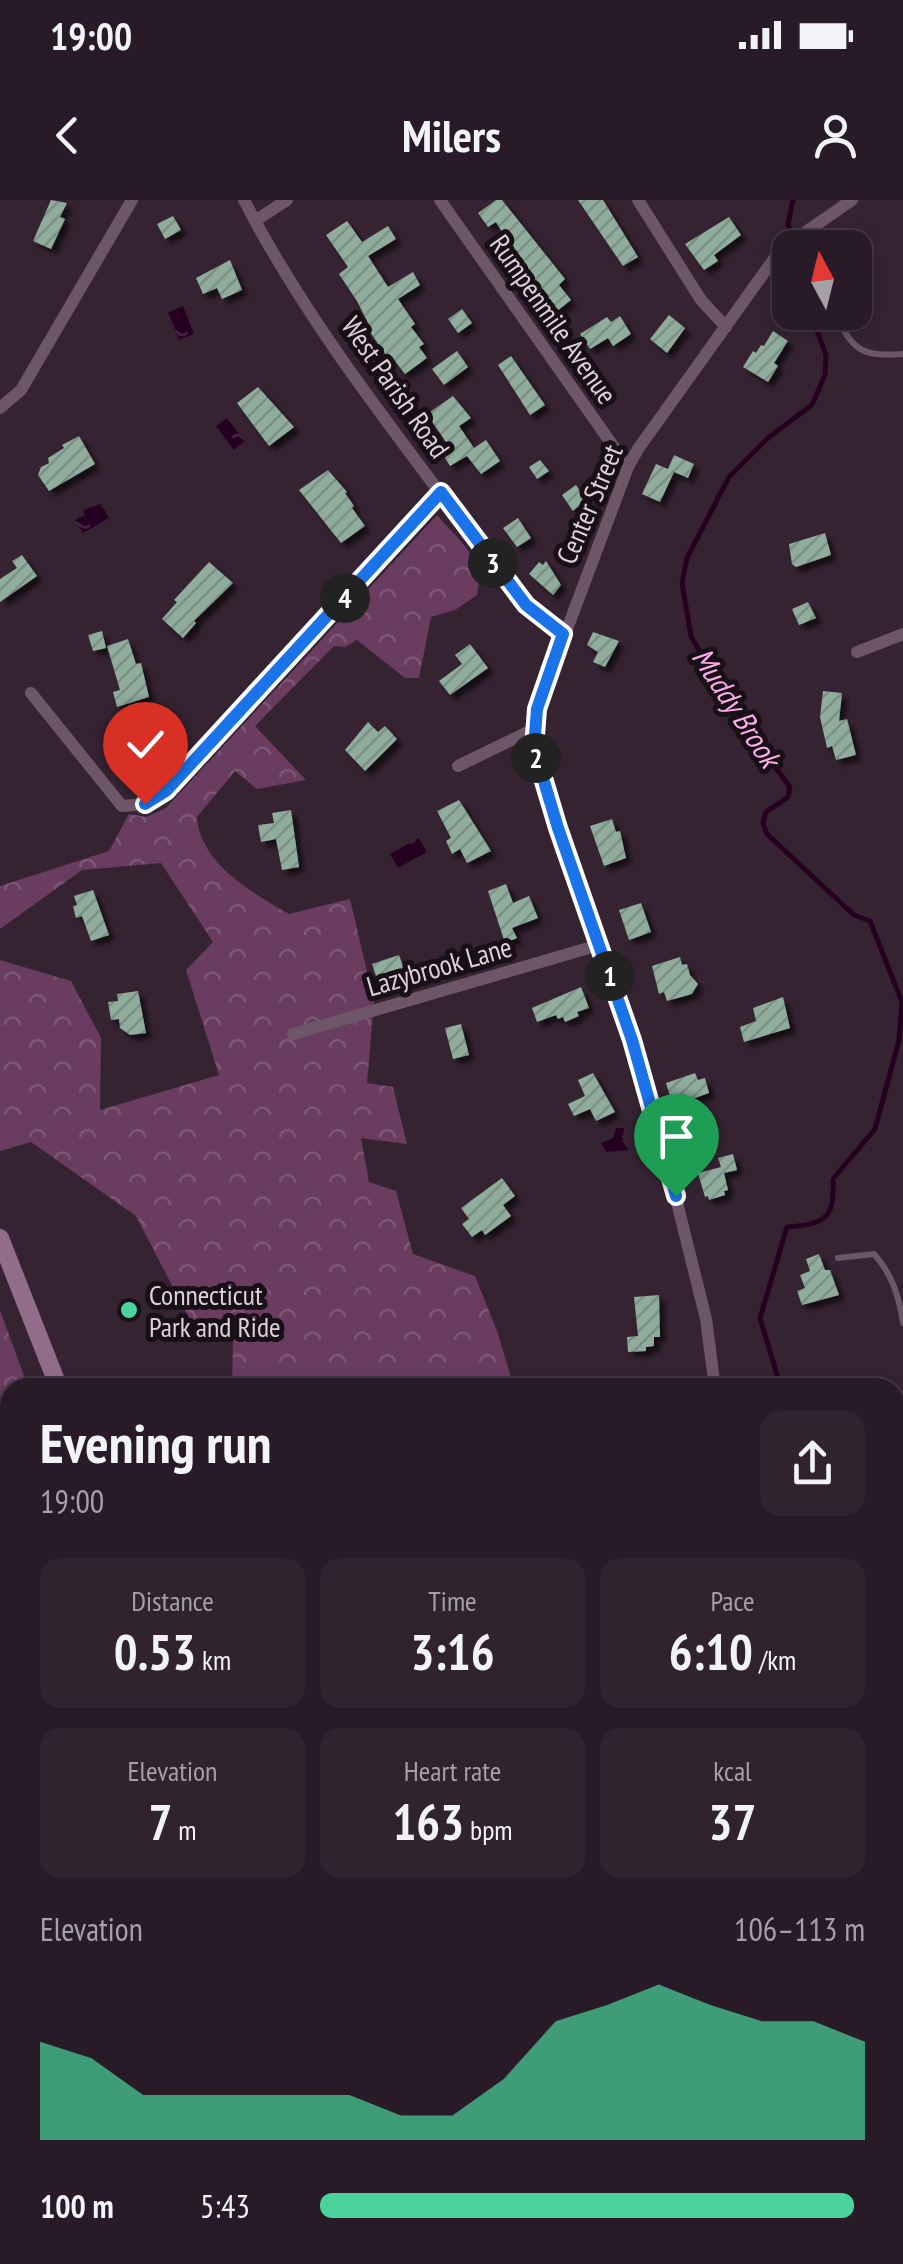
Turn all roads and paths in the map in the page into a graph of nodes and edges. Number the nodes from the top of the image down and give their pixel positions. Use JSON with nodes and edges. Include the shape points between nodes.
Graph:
{"nodes":[{"id":1,"x":132,"y":200,"type":"edge"},
{"id":2,"x":244,"y":200,"type":"edge"},
{"id":3,"x":287,"y":200,"type":"edge"},
{"id":4,"x":440,"y":200,"type":"edge"},
{"id":5,"x":638,"y":200,"type":"edge"},
{"id":6,"x":852,"y":200,"type":"edge"},
{"id":7,"x":255,"y":221,"type":"junction"},
{"id":8,"x":814,"y":225,"type":"junction"},
{"id":9,"x":815,"y":230,"type":"edge"},
{"id":10,"x":726,"y":326,"type":"junction"},
{"id":11,"x":843,"y":330,"type":"edge"},
{"id":12,"x":903,"y":354,"type":"edge"},
{"id":13,"x":0,"y":408,"type":"edge"},
{"id":14,"x":628,"y":467,"type":"junction"},
{"id":15,"x":441,"y":492,"type":"junction"},
{"id":16,"x":563,"y":634,"type":"junction"},
{"id":17,"x":903,"y":634,"type":"edge"},
{"id":18,"x":857,"y":652,"type":"dead end"},
{"id":19,"x":31,"y":693,"type":"dead end"},
{"id":20,"x":534,"y":729,"type":"junction"},
{"id":21,"x":458,"y":766,"type":"dead end"},
{"id":22,"x":599,"y":945,"type":"junction"},
{"id":23,"x":293,"y":1034,"type":"dead end"},
{"id":24,"x":0,"y":1238,"type":"edge"},
{"id":25,"x":838,"y":1258,"type":"dead end"},
{"id":26,"x":903,"y":1322,"type":"edge"},
{"id":27,"x":713,"y":1356,"type":"junction"},
{"id":28,"x":55,"y":1378,"type":"edge"},
{"id":29,"x":714,"y":1378,"type":"edge"},
{"id":30,"x":721,"y":1378,"type":"edge"}],
"edges":[{"from":1,"to":13,"type":"street","via":[[21,390]]},
{"from":2,"to":7,"type":"street","name":"West Parish Road"},
{"from":3,"to":7,"type":"street"},
{"from":4,"to":14,"type":"street","name":"Rumpenmile Avenue"},
{"from":5,"to":10,"type":"street","via":[[701,300]]},
{"from":6,"to":8,"type":"street","name":"Center Street"},
{"from":7,"to":15,"type":"street","name":"West Parish Road","via":[[345,362]]},
{"from":8,"to":9,"type":"lane"},
{"from":8,"to":10,"type":"street","name":"Center Street","via":[[788,242]]},
{"from":10,"to":14,"type":"street","name":"Center Street"},
{"from":11,"to":12,"type":"lane","via":[[871,355]]},
{"from":14,"to":16,"type":"street","name":"Center Street"},
{"from":15,"to":16,"type":"street","name":"West Parish Road","via":[[526,605]]},
{"from":15,"to":19,"type":"street","via":[[166,791],[145,804],[122,806]]},
{"from":16,"to":20,"type":"street","name":"Center Street"},
{"from":17,"to":18,"type":"street"},
{"from":20,"to":21,"type":"street"},
{"from":20,"to":22,"type":"street","name":"Center Street","via":[[538,766]]},
{"from":22,"to":23,"type":"street","name":"Lazybrook Lane"},
{"from":22,"to":27,"type":"street","name":"Center Street","via":[[656,1118]]},
{"from":24,"to":28,"type":"main road"},
{"from":25,"to":26,"type":"lane","via":[[874,1254],[887,1268]]},
{"from":27,"to":29,"type":"street","name":"Center Street"},
{"from":27,"to":30,"type":"street","name":"Center Street"}]}
